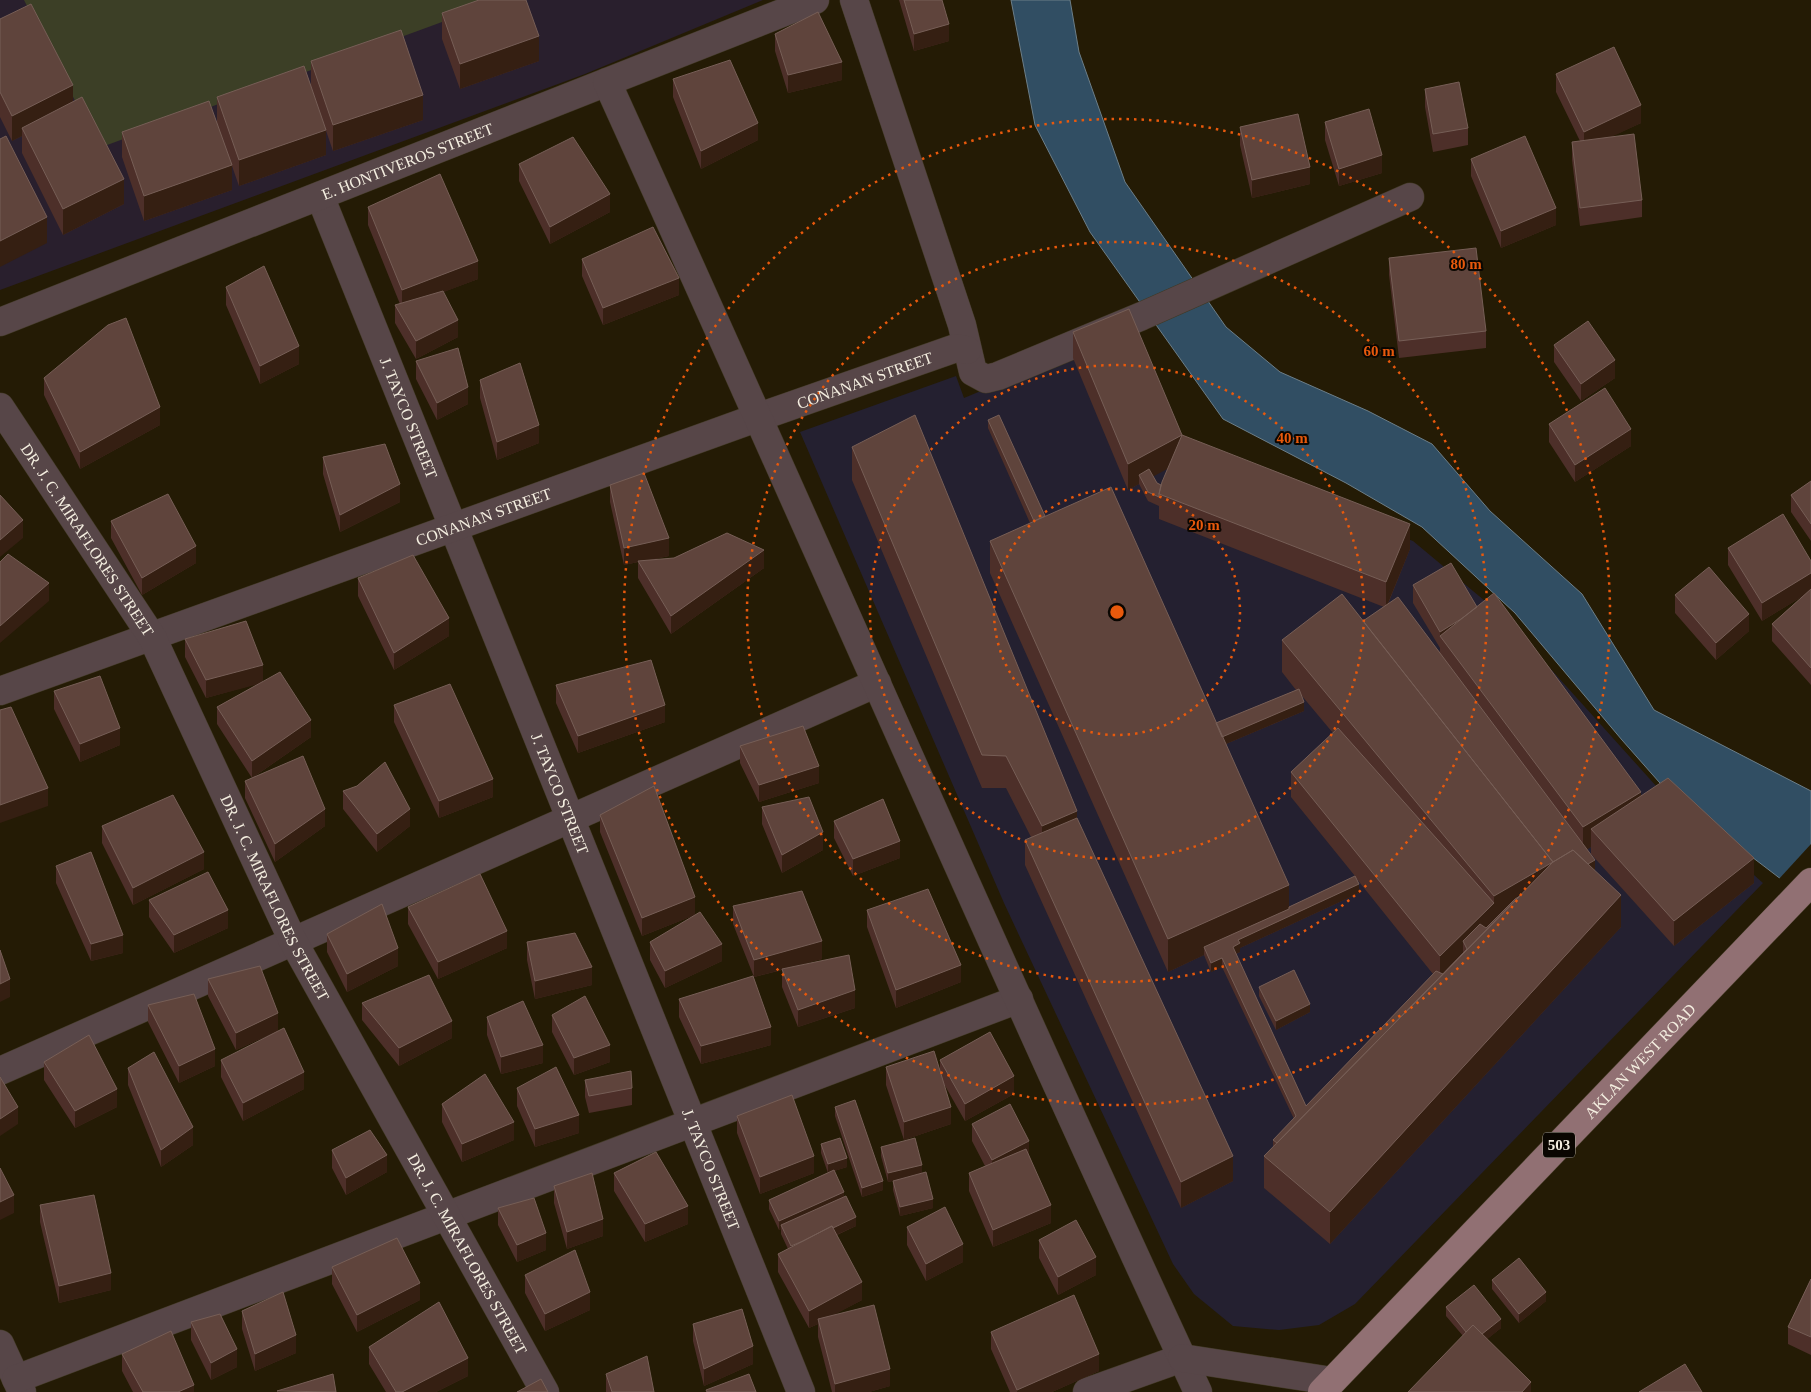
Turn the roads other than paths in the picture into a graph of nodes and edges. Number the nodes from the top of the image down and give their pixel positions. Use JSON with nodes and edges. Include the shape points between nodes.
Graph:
{"nodes":[{"id":1,"x":815,"y":0,"type":"edge"},
{"id":2,"x":854,"y":0,"type":"edge"},
{"id":3,"x":608,"y":82,"type":"junction"},
{"id":4,"x":320,"y":196,"type":"junction"},
{"id":5,"x":1410,"y":197,"type":"dead end"},
{"id":6,"x":0,"y":322,"type":"edge"},
{"id":7,"x":967,"y":350,"type":"junction"},
{"id":8,"x":0,"y":406,"type":"edge"},
{"id":9,"x":759,"y":417,"type":"junction"},
{"id":10,"x":453,"y":528,"type":"junction"},
{"id":11,"x":152,"y":637,"type":"junction"},
{"id":12,"x":877,"y":683,"type":"junction"},
{"id":13,"x":0,"y":691,"type":"edge"},
{"id":14,"x":571,"y":818,"type":"junction"},
{"id":15,"x":1803,"y":890,"type":"edge"},
{"id":16,"x":293,"y":941,"type":"junction"},
{"id":17,"x":1019,"y":999,"type":"junction"},
{"id":18,"x":0,"y":1071,"type":"edge"},
{"id":19,"x":692,"y":1122,"type":"junction"},
{"id":20,"x":446,"y":1216,"type":"junction"},
{"id":21,"x":0,"y":1344,"type":"edge"},
{"id":22,"x":1182,"y":1358,"type":"junction"},
{"id":23,"x":19,"y":1385,"type":"edge"},
{"id":24,"x":1327,"y":1386,"type":"edge"},
{"id":25,"x":545,"y":1392,"type":"edge"},
{"id":26,"x":801,"y":1392,"type":"edge"},
{"id":27,"x":1086,"y":1392,"type":"edge"},
{"id":28,"x":1198,"y":1392,"type":"edge"}],
"edges":[{"from":1,"to":3,"type":"street","name":"E. HONTIVEROS STREET"},
{"from":2,"to":7,"type":"street","via":[[962,325]]},
{"from":3,"to":4,"type":"street","name":"E. HONTIVEROS STREET"},
{"from":3,"to":9,"type":"street"},
{"from":4,"to":6,"type":"street","name":"E. HONTIVEROS STREET"},
{"from":4,"to":10,"type":"street","name":"J. TAYCO STREET"},
{"from":5,"to":7,"type":"street","via":[[1007,372],[986,379],[973,372]]},
{"from":7,"to":9,"type":"street","name":"CONANAN STREET","via":[[956,348]]},
{"from":8,"to":11,"type":"street","name":"DR. J. C. MIRAFLORES STREET"},
{"from":9,"to":10,"type":"street","name":"CONANAN STREET"},
{"from":9,"to":12,"type":"street"},
{"from":10,"to":11,"type":"street","name":"CONANAN STREET"},
{"from":10,"to":14,"type":"street","name":"J. TAYCO STREET"},
{"from":11,"to":13,"type":"street","name":"CONANAN STREET"},
{"from":11,"to":16,"type":"street","name":"DR. J. C. MIRAFLORES STREET"},
{"from":12,"to":14,"type":"street"},
{"from":12,"to":17,"type":"street"},
{"from":14,"to":16,"type":"street"},
{"from":14,"to":19,"type":"street","name":"J. TAYCO STREET"},
{"from":15,"to":24,"type":"main road","name":"AKLAN WEST ROAD","number":"503"},
{"from":16,"to":18,"type":"street"},
{"from":16,"to":20,"type":"street","name":"DR. J. C. MIRAFLORES STREET"},
{"from":17,"to":19,"type":"street"},
{"from":17,"to":22,"type":"street"},
{"from":19,"to":20,"type":"street"},
{"from":19,"to":26,"type":"street","name":"J. TAYCO STREET"},
{"from":20,"to":23,"type":"street"},
{"from":20,"to":25,"type":"street","name":"DR. J. C. MIRAFLORES STREET"},
{"from":21,"to":23,"type":"street"},
{"from":22,"to":24,"type":"street"},
{"from":22,"to":27,"type":"street"},
{"from":22,"to":28,"type":"street"}]}
